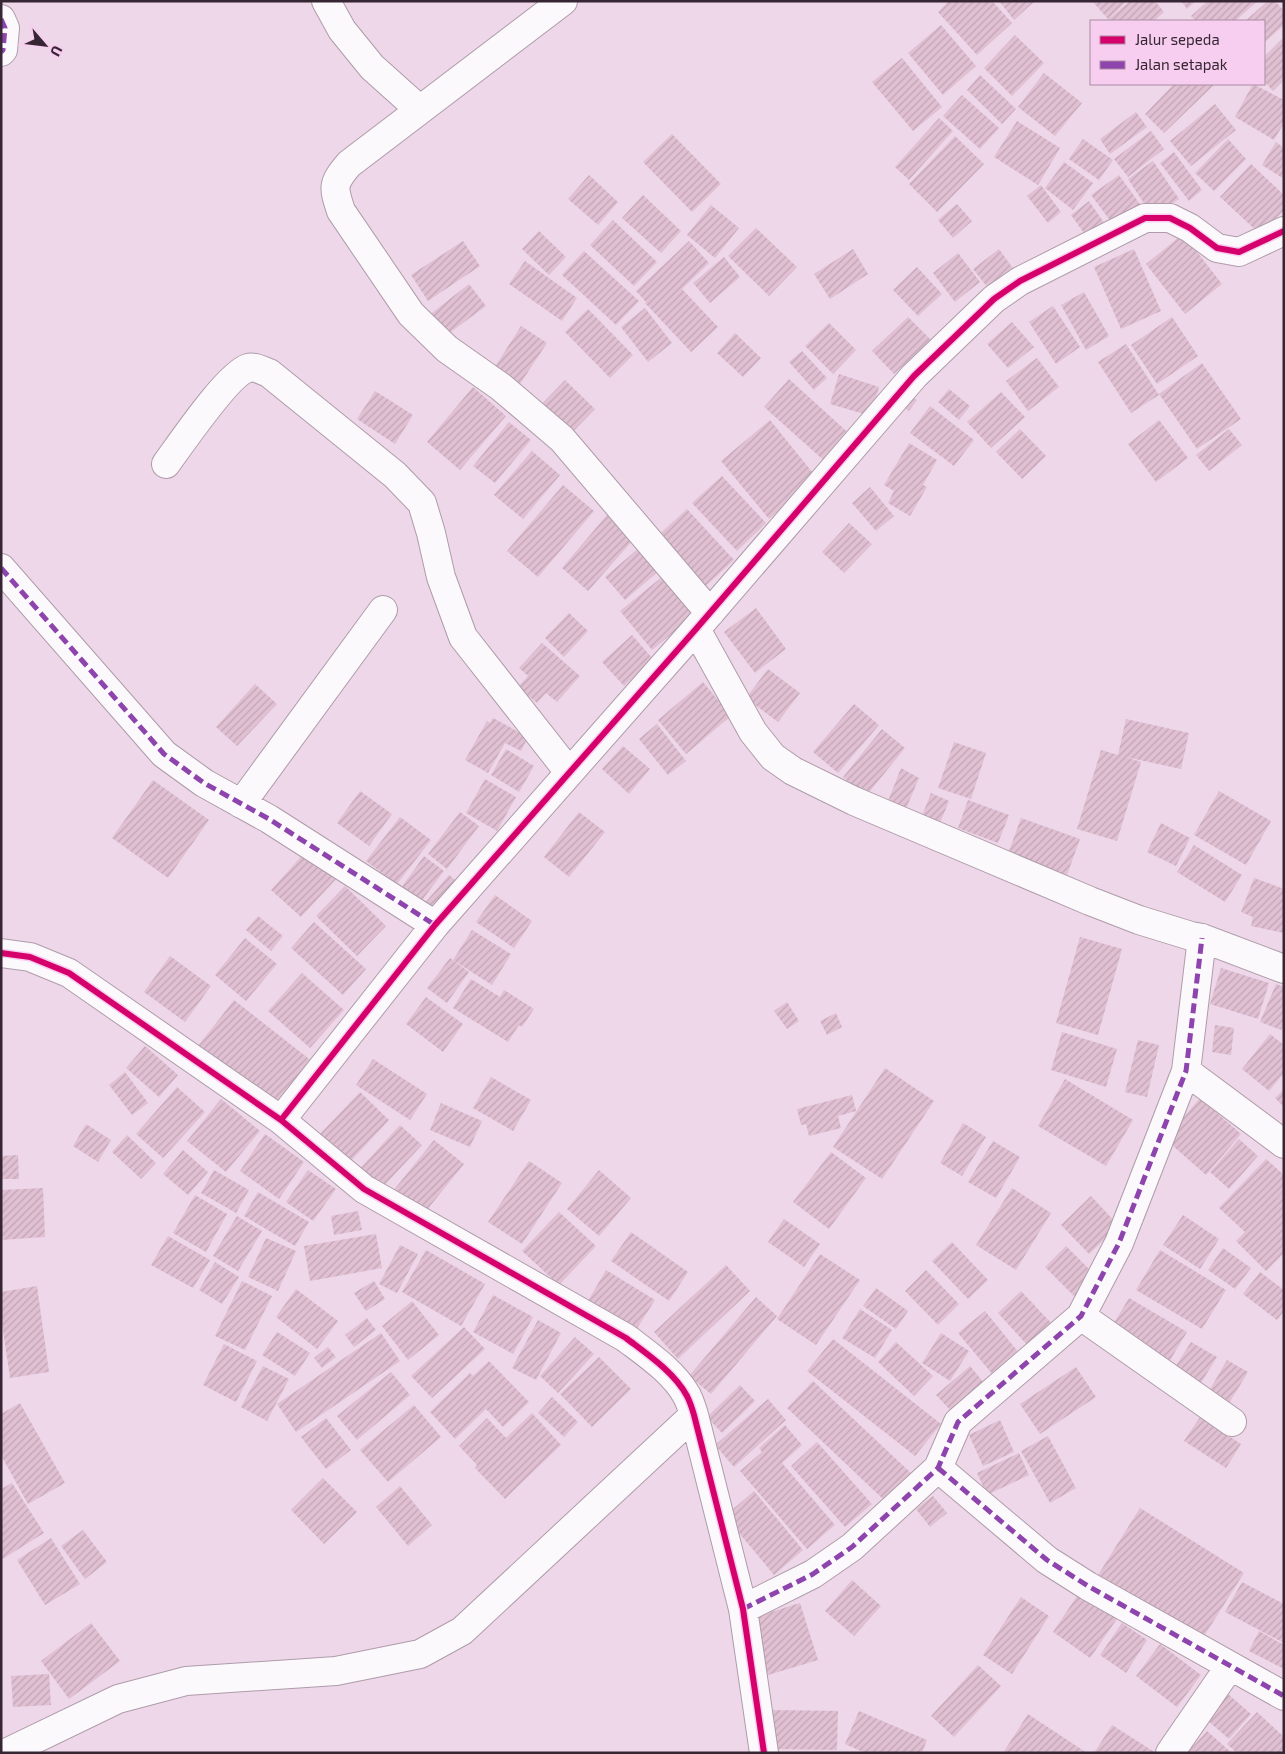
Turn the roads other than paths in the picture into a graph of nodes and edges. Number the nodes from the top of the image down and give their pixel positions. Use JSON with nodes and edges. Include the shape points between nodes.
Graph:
{"nodes":[{"id":1,"x":326,"y":1,"type":"edge"},
{"id":2,"x":563,"y":1,"type":"edge"},
{"id":3,"x":1,"y":19,"type":"edge"},
{"id":4,"x":1,"y":52,"type":"edge"},
{"id":5,"x":420,"y":110,"type":"junction"},
{"id":6,"x":1284,"y":231,"type":"edge"},
{"id":7,"x":166,"y":464,"type":"dead end"},
{"id":8,"x":1,"y":568,"type":"edge"},
{"id":9,"x":383,"y":610,"type":"dead end"},
{"id":10,"x":703,"y":621,"type":"junction"},
{"id":11,"x":570,"y":772,"type":"junction"},
{"id":12,"x":241,"y":804,"type":"junction"},
{"id":13,"x":435,"y":925,"type":"junction"},
{"id":14,"x":1202,"y":938,"type":"junction"},
{"id":15,"x":1,"y":953,"type":"edge"},
{"id":16,"x":1284,"y":969,"type":"edge"},
{"id":17,"x":1186,"y":1071,"type":"junction"},
{"id":18,"x":281,"y":1120,"type":"junction"},
{"id":19,"x":1284,"y":1144,"type":"edge"},
{"id":20,"x":1081,"y":1316,"type":"junction"},
{"id":21,"x":694,"y":1415,"type":"junction"},
{"id":22,"x":1232,"y":1422,"type":"dead end"},
{"id":23,"x":938,"y":1468,"type":"junction"},
{"id":24,"x":743,"y":1609,"type":"junction"},
{"id":25,"x":1230,"y":1666,"type":"junction"},
{"id":26,"x":1281,"y":1689,"type":"edge"},
{"id":27,"x":6,"y":1753,"type":"edge"},
{"id":28,"x":764,"y":1753,"type":"edge"},
{"id":29,"x":1170,"y":1753,"type":"edge"}],
"edges":[{"from":1,"to":5,"type":"street","via":[[342,30],[372,67]]},
{"from":2,"to":5,"type":"street"},
{"from":3,"to":4,"type":"street","via":[[5,28]]},
{"from":5,"to":10,"type":"street","via":[[349,164],[338,178],[335,192],[341,212],[411,314],[447,349],[501,387],[562,440]]},
{"from":6,"to":10,"type":"street","via":[[1239,252],[1217,248],[1170,218],[1145,218],[1020,281],[994,299],[914,376]]},
{"from":7,"to":11,"type":"street","via":[[227,383],[240,371],[250,367],[270,373],[395,475],[422,503],[441,578],[463,637]]},
{"from":8,"to":12,"type":"street","via":[[164,754],[204,783]]},
{"from":9,"to":12,"type":"street"},
{"from":10,"to":11,"type":"street"},
{"from":10,"to":14,"type":"street","via":[[753,732],[772,757],[792,771],[1090,901],[1139,920]]},
{"from":11,"to":13,"type":"street"},
{"from":12,"to":13,"type":"street"},
{"from":13,"to":18,"type":"street"},
{"from":14,"to":16,"type":"street"},
{"from":14,"to":17,"type":"street"},
{"from":15,"to":18,"type":"street","via":[[30,957],[69,974]]},
{"from":17,"to":19,"type":"street"},
{"from":17,"to":20,"type":"street","via":[[1119,1243]]},
{"from":18,"to":21,"type":"street","via":[[364,1189],[626,1338],[672,1376],[686,1395]]},
{"from":20,"to":22,"type":"street"},
{"from":20,"to":23,"type":"street","via":[[958,1422]]},
{"from":21,"to":24,"type":"street"},
{"from":21,"to":27,"type":"street","via":[[462,1631],[420,1654],[336,1671],[186,1681],[118,1698]]},
{"from":23,"to":24,"type":"street","via":[[852,1547],[813,1574]]},
{"from":23,"to":25,"type":"street","via":[[1048,1560]]},
{"from":24,"to":28,"type":"street"},
{"from":25,"to":26,"type":"street"},
{"from":25,"to":29,"type":"street"}]}
